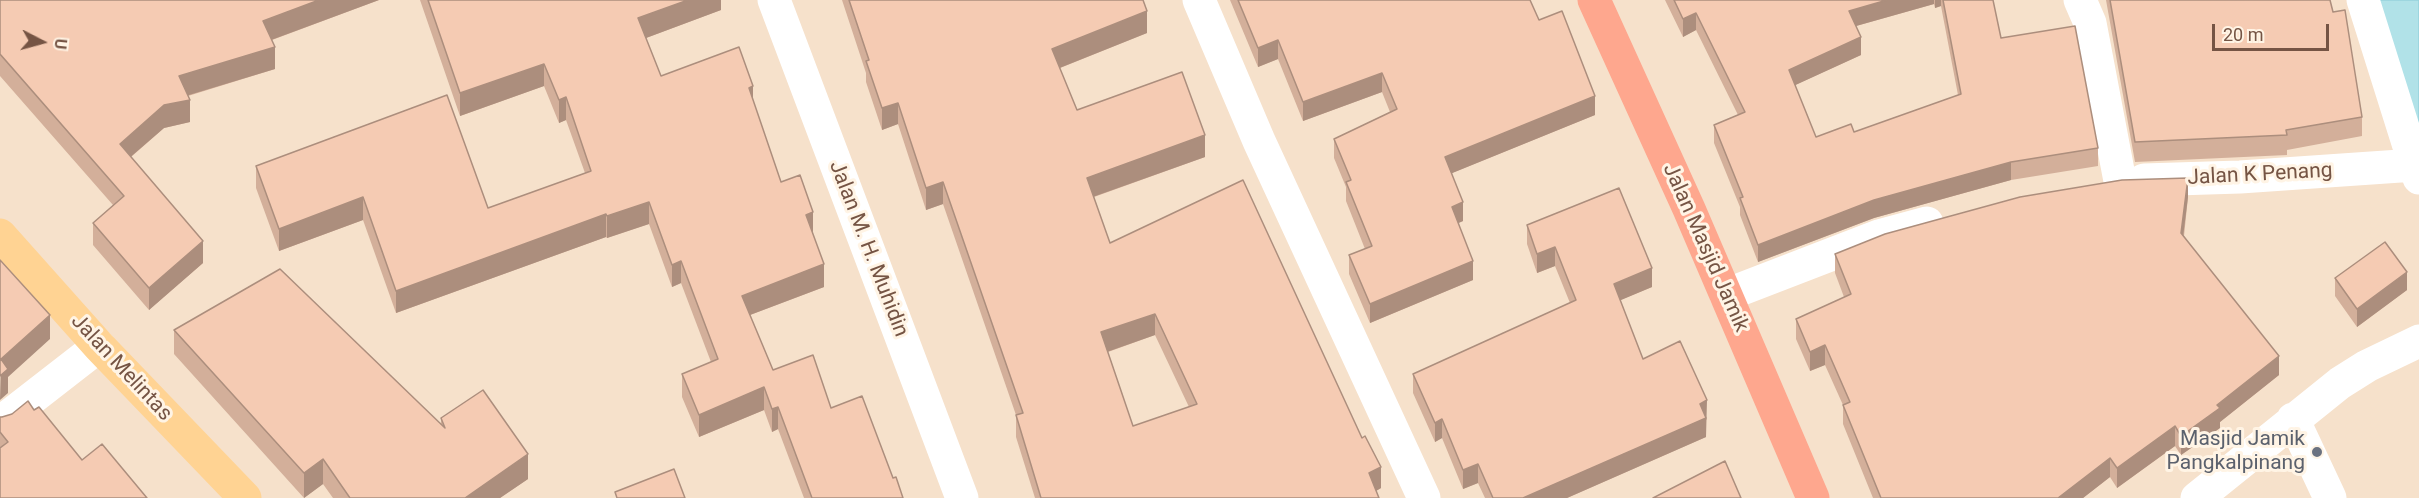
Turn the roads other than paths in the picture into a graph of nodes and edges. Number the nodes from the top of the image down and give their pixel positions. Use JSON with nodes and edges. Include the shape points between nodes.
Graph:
{"nodes":[{"id":1,"x":774,"y":0,"type":"edge"},
{"id":2,"x":1199,"y":0,"type":"edge"},
{"id":3,"x":1594,"y":0,"type":"edge"},
{"id":4,"x":2080,"y":0,"type":"edge"},
{"id":5,"x":2363,"y":0,"type":"edge"},
{"id":6,"x":2417,"y":172,"type":"edge"},
{"id":7,"x":2120,"y":181,"type":"junction"},
{"id":8,"x":2086,"y":187,"type":"edge"},
{"id":9,"x":1959,"y":214,"type":"edge"},
{"id":10,"x":0,"y":235,"type":"edge"},
{"id":11,"x":1726,"y":295,"type":"junction"},
{"id":12,"x":2419,"y":341,"type":"edge"},
{"id":13,"x":99,"y":346,"type":"junction"},
{"id":14,"x":2293,"y":419,"type":"junction"},
{"id":15,"x":0,"y":423,"type":"edge"},
{"id":16,"x":246,"y":498,"type":"edge"},
{"id":17,"x":962,"y":498,"type":"edge"},
{"id":18,"x":1424,"y":498,"type":"edge"},
{"id":19,"x":1814,"y":498,"type":"edge"},
{"id":20,"x":2197,"y":498,"type":"edge"},
{"id":21,"x":2330,"y":498,"type":"edge"}],
"edges":[{"from":1,"to":17,"type":"street","name":"Jalan M. H. Muhidin"},
{"from":2,"to":18,"type":"street","via":[[1259,141]]},
{"from":3,"to":11,"type":"highway","name":"Jalan Masjid Jamik"},
{"from":4,"to":7,"type":"street","via":[[2090,23]]},
{"from":5,"to":6,"type":"street"},
{"from":6,"to":7,"type":"street","name":"Jalan K Penang"},
{"from":7,"to":8,"type":"street","name":"Jalan K Penang"},
{"from":9,"to":11,"type":"street","via":[[1879,236]]},
{"from":10,"to":13,"type":"main road","name":"Jalan Melintas"},
{"from":11,"to":19,"type":"highway","name":"Jalan Masjid Jamik"},
{"from":12,"to":14,"type":"street","via":[[2367,366]]},
{"from":13,"to":15,"type":"street"},
{"from":13,"to":16,"type":"main road","name":"Jalan Melintas"},
{"from":14,"to":20,"type":"street"},
{"from":14,"to":21,"type":"street"}]}
